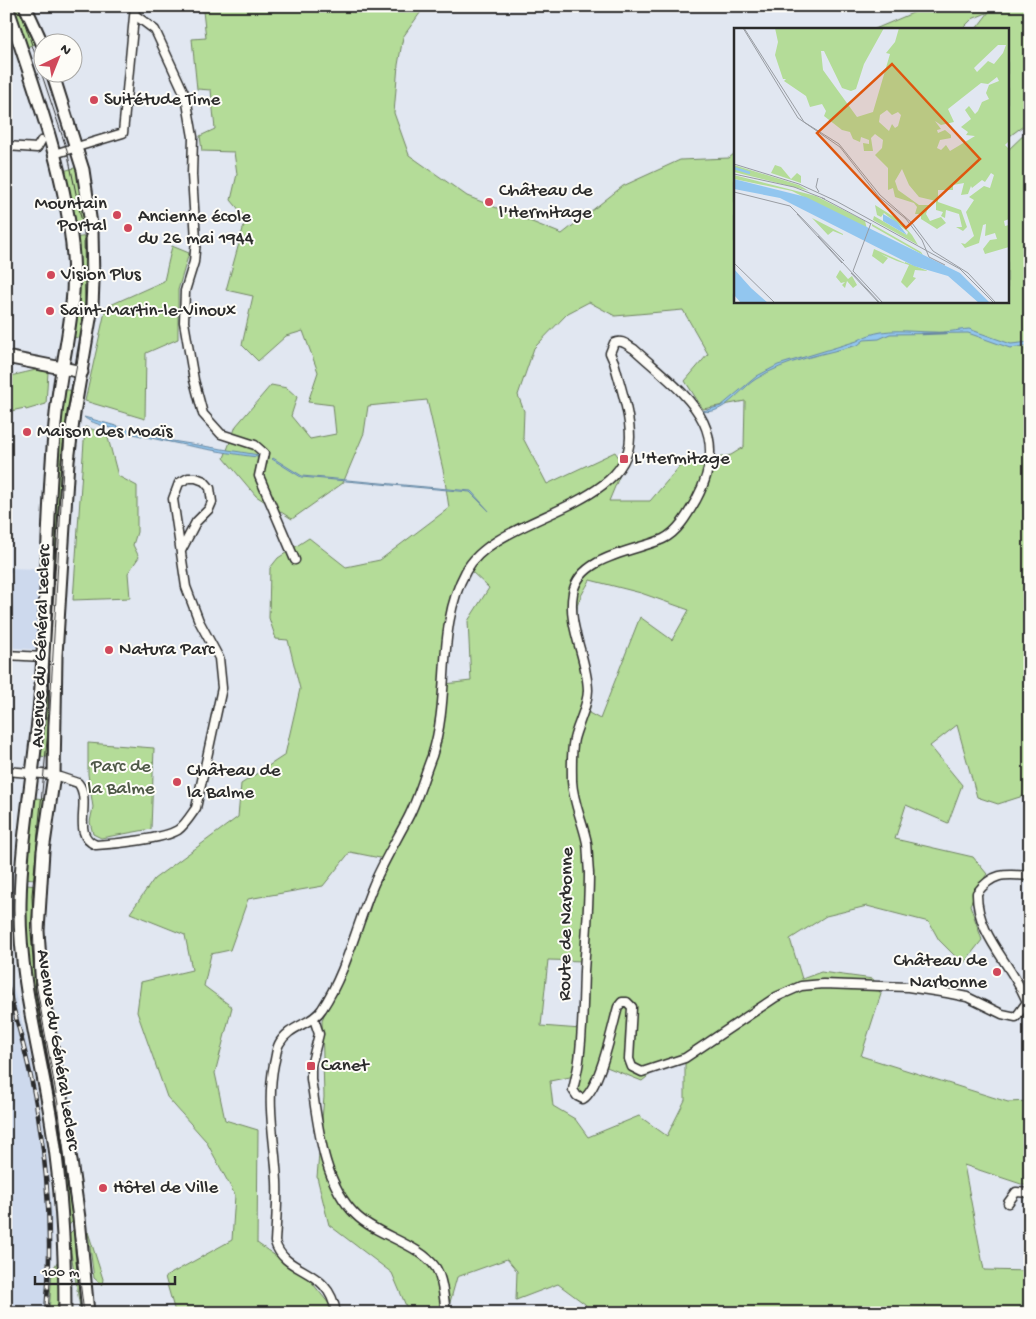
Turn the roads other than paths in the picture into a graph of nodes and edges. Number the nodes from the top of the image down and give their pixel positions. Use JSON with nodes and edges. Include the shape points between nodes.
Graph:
{"nodes":[{"id":1,"x":7,"y":6,"type":"edge"},
{"id":2,"x":25,"y":6,"type":"edge"},
{"id":3,"x":135,"y":10,"type":"edge"},
{"id":4,"x":37,"y":32,"type":"edge"},
{"id":5,"x":55,"y":82,"type":"edge"},
{"id":6,"x":41,"y":141,"type":"dead end"},
{"id":7,"x":6,"y":146,"type":"edge"},
{"id":8,"x":77,"y":148,"type":"junction"},
{"id":9,"x":54,"y":154,"type":"junction"},
{"id":10,"x":6,"y":357,"type":"edge"},
{"id":11,"x":63,"y":369,"type":"junction"},
{"id":12,"x":82,"y":372,"type":"junction"},
{"id":13,"x":181,"y":551,"type":"junction"},
{"id":14,"x":295,"y":560,"type":"dead end"},
{"id":15,"x":6,"y":655,"type":"edge"},
{"id":16,"x":43,"y":658,"type":"junction"},
{"id":17,"x":6,"y":771,"type":"edge"},
{"id":18,"x":32,"y":773,"type":"junction"},
{"id":19,"x":54,"y":776,"type":"junction"},
{"id":20,"x":1030,"y":876,"type":"edge"},
{"id":21,"x":1028,"y":1002,"type":"edge"},
{"id":22,"x":314,"y":1019,"type":"junction"},
{"id":23,"x":1030,"y":1194,"type":"edge"},
{"id":24,"x":1008,"y":1203,"type":"dead end"},
{"id":25,"x":65,"y":1272,"type":"junction"},
{"id":26,"x":65,"y":1313,"type":"edge"},
{"id":27,"x":71,"y":1313,"type":"edge"},
{"id":28,"x":88,"y":1313,"type":"edge"},
{"id":29,"x":336,"y":1313,"type":"edge"},
{"id":30,"x":446,"y":1313,"type":"edge"}],
"edges":[{"from":1,"to":9,"type":"main road","name":"Avenue du Général Leclerc"},
{"from":2,"to":4,"type":"main road"},
{"from":3,"to":8,"type":"street","via":[[123,132]]},
{"from":3,"to":14,"type":"street","via":[[155,30],[186,97],[193,137],[196,240],[194,262],[185,292],[184,322],[203,414],[221,434],[255,445],[264,453],[259,476]]},
{"from":5,"to":8,"type":"main road","name":"Avenue du Général Leclerc"},
{"from":6,"to":7,"type":"street","via":[[37,148]]},
{"from":8,"to":9,"type":"street"},
{"from":8,"to":12,"type":"main road","name":"Avenue du Général Leclerc","via":[[83,170],[94,256],[92,307]]},
{"from":9,"to":11,"type":"main road","name":"Avenue du Général Leclerc","via":[[74,260],[73,309]]},
{"from":10,"to":11,"type":"main road"},
{"from":11,"to":12,"type":"main road"},
{"from":11,"to":16,"type":"main road","name":"Avenue du Général Leclerc","via":[[56,413]]},
{"from":12,"to":19,"type":"main road","name":"Avenue du Général Leclerc","via":[[68,460],[56,655]]},
{"from":13,"to":13,"type":"street","via":[[196,522],[212,502],[210,488],[196,478],[179,483],[173,499]]},
{"from":13,"to":19,"type":"street","via":[[186,586],[220,658],[222,688],[196,808],[179,829],[164,835],[96,845],[88,842],[82,830],[82,788],[78,783]]},
{"from":15,"to":16,"type":"street"},
{"from":16,"to":18,"type":"main road","name":"Avenue du Général Leclerc"},
{"from":17,"to":18,"type":"street"},
{"from":18,"to":19,"type":"street"},
{"from":18,"to":25,"type":"main road","name":"Avenue du Général Leclerc","via":[[21,926],[26,994],[58,1174]]},
{"from":19,"to":28,"type":"main road","name":"Avenue du Général Leclerc","via":[[43,851],[39,962],[78,1209]]},
{"from":20,"to":21,"type":"street","name":"Route de Narbonne","via":[[1005,874],[991,878],[977,894],[977,905],[988,934]]},
{"from":21,"to":22,"type":"street","name":"Route de Narbonne","via":[[1020,1014],[1012,1016],[967,997],[908,987],[801,986],[776,997],[685,1058],[642,1072],[632,1067],[629,1059],[632,1007],[622,1002],[591,1094],[583,1099],[577,1096],[574,1090],[581,1029],[589,874],[587,844],[572,784],[572,752],[588,691],[575,632],[573,591],[580,578],[593,566],[610,556],[665,538],[677,528],[689,514],[710,466],[708,433],[700,414],[634,349],[619,341],[614,343],[610,353],[630,436],[628,451],[599,488],[495,542],[474,558],[467,568],[458,586],[448,624],[439,731],[432,754],[408,816],[374,884],[342,969]]},
{"from":22,"to":29,"type":"street","name":"Route de Narbonne","via":[[296,1027],[280,1043],[273,1070],[270,1118],[277,1181],[275,1242],[283,1258],[319,1278],[332,1297]]},
{"from":22,"to":30,"type":"street","via":[[320,1034],[311,1066],[311,1079],[328,1167],[343,1198],[357,1216],[421,1255],[436,1268]]},
{"from":23,"to":24,"type":"street","via":[[1016,1192]]},
{"from":25,"to":26,"type":"main road","name":"Avenue du Général Leclerc"},
{"from":25,"to":27,"type":"main road","name":"Avenue du Général Leclerc","via":[[70,1284]]}]}
